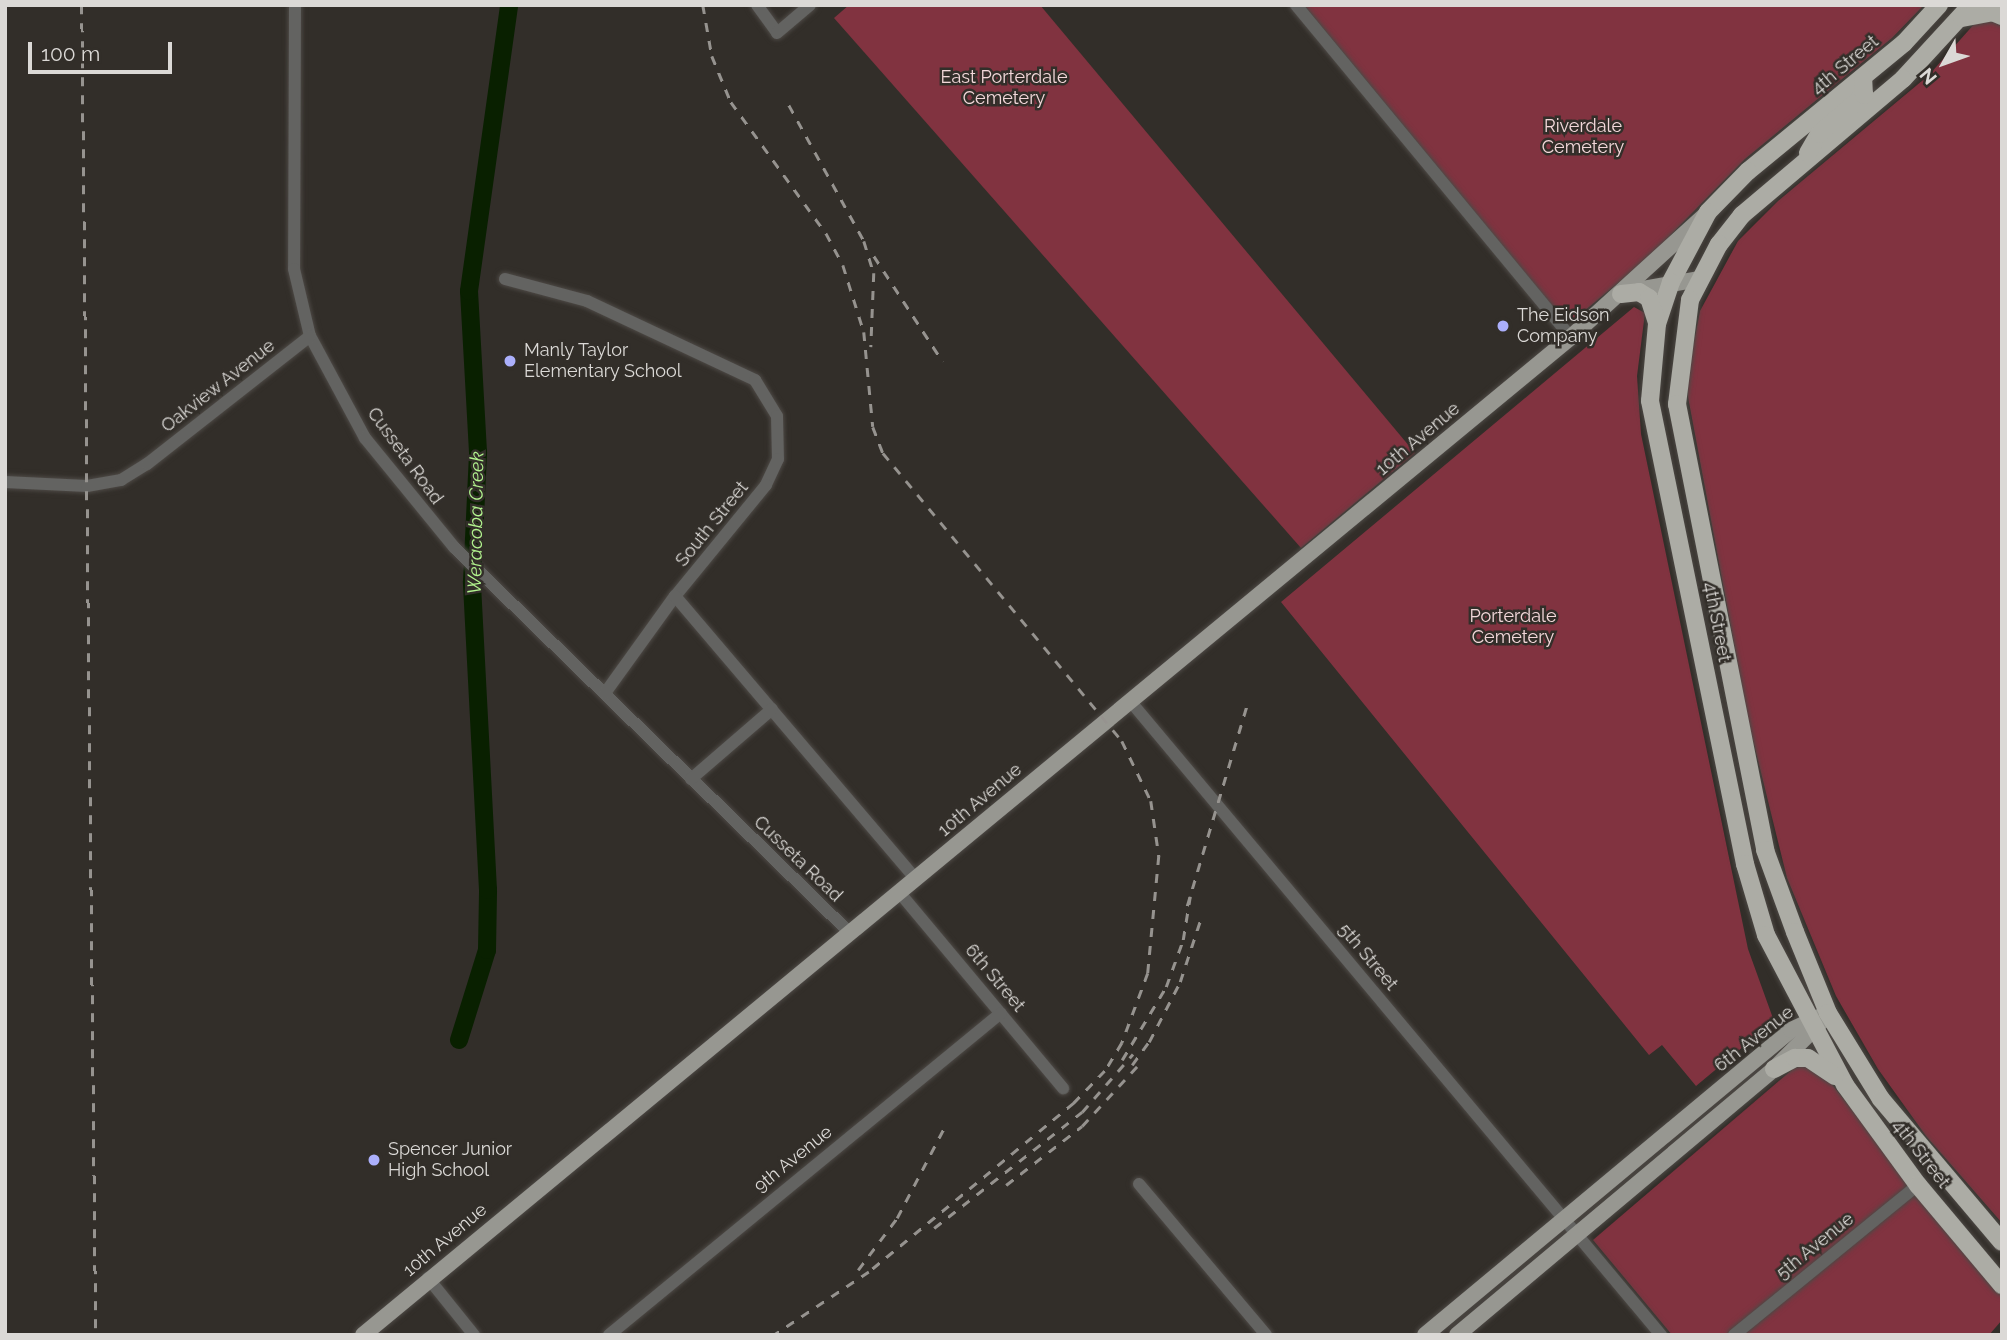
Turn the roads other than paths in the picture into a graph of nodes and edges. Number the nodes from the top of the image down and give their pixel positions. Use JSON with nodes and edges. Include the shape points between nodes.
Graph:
{"nodes":[{"id":1,"x":295,"y":5,"type":"edge"},
{"id":2,"x":757,"y":5,"type":"edge"},
{"id":3,"x":810,"y":5,"type":"edge"},
{"id":4,"x":1296,"y":5,"type":"edge"},
{"id":5,"x":1939,"y":5,"type":"edge"},
{"id":6,"x":1967,"y":12,"type":"edge"},
{"id":7,"x":2002,"y":16,"type":"edge"},
{"id":8,"x":1863,"y":78,"type":"junction"},
{"id":9,"x":1801,"y":165,"type":"junction"},
{"id":10,"x":1708,"y":212,"type":"junction"},
{"id":11,"x":505,"y":279,"type":"dead end"},
{"id":12,"x":1700,"y":279,"type":"junction"},
{"id":13,"x":1671,"y":282,"type":"junction"},
{"id":14,"x":1621,"y":295,"type":"junction"},
{"id":15,"x":1657,"y":324,"type":"junction"},
{"id":16,"x":310,"y":336,"type":"junction"},
{"id":17,"x":1571,"y":337,"type":"junction"},
{"id":18,"x":5,"y":482,"type":"edge"},
{"id":19,"x":676,"y":596,"type":"junction"},
{"id":20,"x":605,"y":693,"type":"junction"},
{"id":21,"x":1131,"y":702,"type":"junction"},
{"id":22,"x":772,"y":709,"type":"junction"},
{"id":23,"x":691,"y":779,"type":"junction"},
{"id":24,"x":916,"y":878,"type":"junction"},
{"id":25,"x":899,"y":892,"type":"junction"},
{"id":26,"x":849,"y":932,"type":"junction"},
{"id":27,"x":1001,"y":1013,"type":"junction"},
{"id":28,"x":1828,"y":1013,"type":"junction"},
{"id":29,"x":1811,"y":1026,"type":"junction"},
{"id":30,"x":1774,"y":1069,"type":"junction"},
{"id":31,"x":1845,"y":1085,"type":"junction"},
{"id":32,"x":1063,"y":1088,"type":"dead end"},
{"id":33,"x":1139,"y":1184,"type":"dead end"},
{"id":34,"x":1918,"y":1185,"type":"junction"},
{"id":35,"x":1566,"y":1219,"type":"junction"},
{"id":36,"x":1578,"y":1235,"type":"junction"},
{"id":37,"x":2002,"y":1241,"type":"edge"},
{"id":38,"x":428,"y":1278,"type":"junction"},
{"id":39,"x":2002,"y":1285,"type":"edge"},
{"id":40,"x":363,"y":1335,"type":"edge"},
{"id":41,"x":474,"y":1335,"type":"edge"},
{"id":42,"x":609,"y":1335,"type":"edge"},
{"id":43,"x":1266,"y":1335,"type":"edge"},
{"id":44,"x":1426,"y":1335,"type":"edge"},
{"id":45,"x":1457,"y":1335,"type":"edge"},
{"id":46,"x":1661,"y":1335,"type":"edge"},
{"id":47,"x":1734,"y":1335,"type":"edge"}],
"edges":[{"from":1,"to":16,"type":"street","name":"Cusseta Road","via":[[293,269]]},
{"from":2,"to":3,"type":"street","via":[[777,33]]},
{"from":4,"to":17,"type":"street"},
{"from":5,"to":8,"type":"highway","name":"4th Street"},
{"from":6,"to":7,"type":"highway"},
{"from":6,"to":9,"type":"highway","name":"4th Street","via":[[1903,79]]},
{"from":8,"to":9,"type":"highway","via":[[1864,95],[1819,134]]},
{"from":8,"to":10,"type":"highway","name":"4th Street","via":[[1748,171]]},
{"from":9,"to":12,"type":"highway","name":"4th Street","via":[[1742,215]]},
{"from":10,"to":13,"type":"highway","name":"4th Street"},
{"from":10,"to":14,"type":"main road","name":"10th Avenue"},
{"from":11,"to":19,"type":"street","name":"South Street","via":[[587,301],[670,339],[755,380],[772,403],[780,430],[773,472]]},
{"from":12,"to":13,"type":"main road","name":"10th Avenue"},
{"from":12,"to":28,"type":"highway","name":"4th Street","via":[[1681,345],[1677,404],[1681,434],[1765,850]]},
{"from":13,"to":14,"type":"main road","name":"10th Avenue","via":[[1636,287]]},
{"from":13,"to":15,"type":"highway","name":"4th Street"},
{"from":14,"to":15,"type":"highway","via":[[1639,292],[1649,298]]},
{"from":14,"to":17,"type":"main road","name":"10th Avenue"},
{"from":15,"to":29,"type":"highway","name":"4th Street","via":[[1650,401],[1737,827],[1766,935]]},
{"from":16,"to":18,"type":"street","name":"Oakview Avenue","via":[[121,480],[81,485]]},
{"from":16,"to":20,"type":"street","name":"Cusseta Road","via":[[365,438],[454,547]]},
{"from":17,"to":21,"type":"main road","name":"10th Avenue"},
{"from":19,"to":20,"type":"street","name":"South Street"},
{"from":19,"to":22,"type":"street"},
{"from":20,"to":23,"type":"street","name":"Cusseta Road"},
{"from":21,"to":24,"type":"main road","name":"10th Avenue"},
{"from":21,"to":35,"type":"street","name":"5th Street"},
{"from":22,"to":23,"type":"street"},
{"from":22,"to":24,"type":"street"},
{"from":23,"to":26,"type":"street","name":"Cusseta Road"},
{"from":24,"to":25,"type":"main road","name":"10th Avenue"},
{"from":25,"to":26,"type":"main road","name":"10th Avenue"},
{"from":25,"to":27,"type":"street","name":"6th Street"},
{"from":26,"to":38,"type":"main road","name":"10th Avenue"},
{"from":27,"to":32,"type":"street","name":"6th Street"},
{"from":27,"to":42,"type":"street","name":"9th Avenue"},
{"from":28,"to":29,"type":"main road","name":"6th Avenue"},
{"from":28,"to":37,"type":"highway","name":"4th Street","via":[[1881,1099]]},
{"from":29,"to":30,"type":"main road","name":"6th Avenue"},
{"from":29,"to":31,"type":"highway","name":"4th Street"},
{"from":29,"to":35,"type":"main road","name":"6th Avenue"},
{"from":30,"to":31,"type":"highway","via":[[1795,1058],[1808,1058],[1822,1063]]},
{"from":30,"to":36,"type":"main road","name":"6th Avenue"},
{"from":31,"to":34,"type":"highway","name":"4th Street"},
{"from":33,"to":43,"type":"street"},
{"from":34,"to":39,"type":"highway","name":"4th Street"},
{"from":34,"to":47,"type":"street","name":"5th Avenue"},
{"from":35,"to":36,"type":"street","name":"5th Street"},
{"from":35,"to":44,"type":"main road","name":"6th Avenue"},
{"from":36,"to":45,"type":"main road","name":"6th Avenue"},
{"from":36,"to":46,"type":"street","name":"5th Street"},
{"from":38,"to":40,"type":"main road","name":"10th Avenue"},
{"from":38,"to":41,"type":"street"}]}
